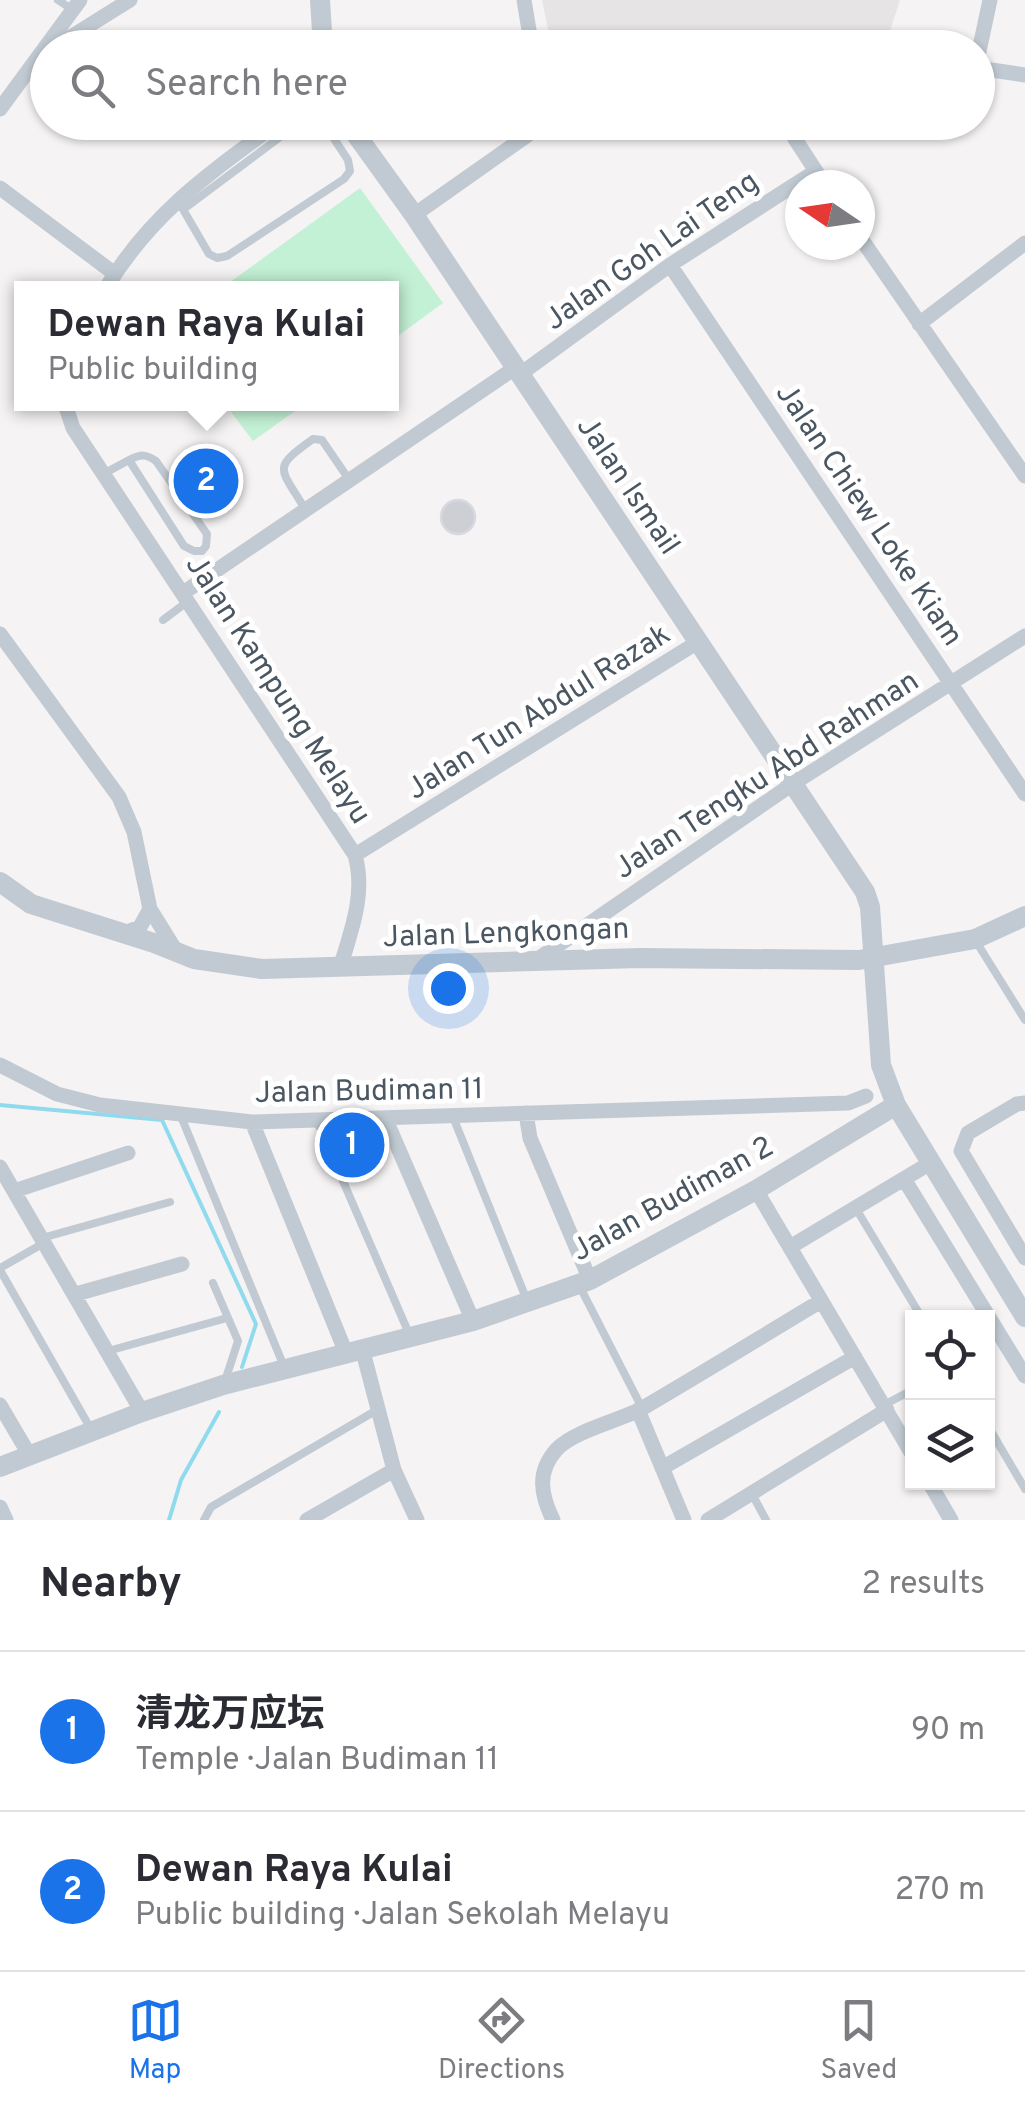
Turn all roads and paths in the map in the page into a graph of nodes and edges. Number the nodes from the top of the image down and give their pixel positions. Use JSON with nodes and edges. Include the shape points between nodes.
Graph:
{"nodes":[{"id":1,"x":58,"y":0,"type":"edge"},
{"id":2,"x":130,"y":0,"type":"edge"},
{"id":3,"x":320,"y":0,"type":"edge"},
{"id":4,"x":524,"y":0,"type":"edge"},
{"id":5,"x":990,"y":0,"type":"edge"},
{"id":6,"x":76,"y":5,"type":"edge"},
{"id":7,"x":60,"y":30,"type":"edge"},
{"id":8,"x":81,"y":30,"type":"edge"},
{"id":9,"x":322,"y":30,"type":"edge"},
{"id":10,"x":529,"y":30,"type":"edge"},
{"id":11,"x":984,"y":30,"type":"edge"},
{"id":12,"x":995,"y":71,"type":"edge"},
{"id":13,"x":30,"y":72,"type":"edge"},
{"id":14,"x":1025,"y":75,"type":"edge"},
{"id":15,"x":0,"y":109,"type":"edge"},
{"id":16,"x":257,"y":140,"type":"edge"},
{"id":17,"x":274,"y":140,"type":"edge"},
{"id":18,"x":335,"y":140,"type":"edge"},
{"id":19,"x":360,"y":140,"type":"edge"},
{"id":20,"x":521,"y":140,"type":"edge"},
{"id":21,"x":796,"y":140,"type":"edge"},
{"id":22,"x":816,"y":170,"type":"edge"},
{"id":23,"x":0,"y":188,"type":"edge"},
{"id":24,"x":785,"y":199,"type":"edge"},
{"id":25,"x":181,"y":203,"type":"junction"},
{"id":26,"x":414,"y":216,"type":"junction"},
{"id":27,"x":1025,"y":243,"type":"edge"},
{"id":28,"x":875,"y":258,"type":"edge"},
{"id":29,"x":670,"y":266,"type":"junction"},
{"id":30,"x":111,"y":281,"type":"edge"},
{"id":31,"x":919,"y":324,"type":"junction"},
{"id":32,"x":517,"y":372,"type":"junction"},
{"id":33,"x":67,"y":411,"type":"edge"},
{"id":34,"x":129,"y":460,"type":"junction"},
{"id":35,"x":104,"y":474,"type":"junction"},
{"id":36,"x":1025,"y":476,"type":"edge"},
{"id":37,"x":350,"y":481,"type":"junction"},
{"id":38,"x":305,"y":510,"type":"junction"},
{"id":39,"x":185,"y":598,"type":"junction"},
{"id":40,"x":163,"y":620,"type":"dead end"},
{"id":41,"x":0,"y":634,"type":"edge"},
{"id":42,"x":1025,"y":636,"type":"edge"},
{"id":43,"x":698,"y":642,"type":"junction"},
{"id":44,"x":952,"y":685,"type":"junction"},
{"id":45,"x":794,"y":783,"type":"junction"},
{"id":46,"x":1025,"y":794,"type":"edge"},
{"id":47,"x":356,"y":856,"type":"junction"},
{"id":48,"x":0,"y":882,"type":"edge"},
{"id":49,"x":150,"y":908,"type":"junction"},
{"id":50,"x":1025,"y":916,"type":"edge"},
{"id":51,"x":122,"y":934,"type":"junction"},
{"id":52,"x":975,"y":939,"type":"junction"},
{"id":53,"x":176,"y":951,"type":"junction"},
{"id":54,"x":538,"y":959,"type":"junction"},
{"id":55,"x":865,"y":959,"type":"junction"},
{"id":56,"x":340,"y":968,"type":"junction"},
{"id":57,"x":1025,"y":1020,"type":"edge"},
{"id":58,"x":0,"y":1065,"type":"edge"},
{"id":59,"x":866,"y":1096,"type":"dead end"},
{"id":60,"x":1025,"y":1102,"type":"edge"},
{"id":61,"x":892,"y":1107,"type":"junction"},
{"id":62,"x":526,"y":1113,"type":"junction"},
{"id":63,"x":180,"y":1114,"type":"junction"},
{"id":64,"x":454,"y":1116,"type":"junction"},
{"id":65,"x":386,"y":1120,"type":"junction"},
{"id":66,"x":317,"y":1121,"type":"junction"},
{"id":67,"x":252,"y":1122,"type":"junction"},
{"id":68,"x":128,"y":1154,"type":"dead end"},
{"id":69,"x":0,"y":1168,"type":"edge"},
{"id":70,"x":913,"y":1174,"type":"junction"},
{"id":71,"x":756,"y":1190,"type":"junction"},
{"id":72,"x":14,"y":1191,"type":"junction"},
{"id":73,"x":170,"y":1202,"type":"dead end"},
{"id":74,"x":855,"y":1207,"type":"junction"},
{"id":75,"x":44,"y":1240,"type":"junction"},
{"id":76,"x":790,"y":1246,"type":"junction"},
{"id":77,"x":1023,"y":1251,"type":"edge"},
{"id":78,"x":182,"y":1264,"type":"dead end"},
{"id":79,"x":0,"y":1269,"type":"edge"},
{"id":80,"x":584,"y":1282,"type":"junction"},
{"id":81,"x":213,"y":1283,"type":"dead end"},
{"id":82,"x":76,"y":1294,"type":"junction"},
{"id":83,"x":821,"y":1301,"type":"junction"},
{"id":84,"x":528,"y":1302,"type":"junction"},
{"id":85,"x":917,"y":1310,"type":"edge"},
{"id":86,"x":979,"y":1310,"type":"edge"},
{"id":87,"x":1025,"y":1317,"type":"edge"},
{"id":88,"x":227,"y":1318,"type":"junction"},
{"id":89,"x":473,"y":1321,"type":"junction"},
{"id":90,"x":410,"y":1336,"type":"junction"},
{"id":91,"x":1025,"y":1336,"type":"edge"},
{"id":92,"x":995,"y":1342,"type":"edge"},
{"id":93,"x":354,"y":1350,"type":"junction"},
{"id":94,"x":108,"y":1351,"type":"junction"},
{"id":95,"x":854,"y":1357,"type":"junction"},
{"id":96,"x":285,"y":1369,"type":"junction"},
{"id":97,"x":1025,"y":1376,"type":"edge"},
{"id":98,"x":233,"y":1382,"type":"junction"},
{"id":99,"x":905,"y":1395,"type":"edge"},
{"id":100,"x":0,"y":1404,"type":"edge"},
{"id":101,"x":886,"y":1408,"type":"junction"},
{"id":102,"x":640,"y":1409,"type":"junction"},
{"id":103,"x":377,"y":1410,"type":"junction"},
{"id":104,"x":142,"y":1412,"type":"junction"},
{"id":105,"x":93,"y":1431,"type":"junction"},
{"id":106,"x":995,"y":1438,"type":"edge"},
{"id":107,"x":905,"y":1442,"type":"edge"},
{"id":108,"x":30,"y":1456,"type":"junction"},
{"id":109,"x":0,"y":1467,"type":"edge"},
{"id":110,"x":662,"y":1468,"type":"junction"},
{"id":111,"x":394,"y":1470,"type":"junction"},
{"id":112,"x":935,"y":1490,"type":"edge"},
{"id":113,"x":1025,"y":1490,"type":"edge"},
{"id":114,"x":752,"y":1494,"type":"junction"},
{"id":115,"x":0,"y":1507,"type":"edge"},
{"id":116,"x":6,"y":1520,"type":"edge"},
{"id":117,"x":204,"y":1520,"type":"edge"},
{"id":118,"x":307,"y":1520,"type":"edge"},
{"id":119,"x":417,"y":1520,"type":"edge"},
{"id":120,"x":553,"y":1520,"type":"edge"},
{"id":121,"x":684,"y":1520,"type":"edge"},
{"id":122,"x":708,"y":1520,"type":"edge"},
{"id":123,"x":766,"y":1520,"type":"edge"},
{"id":124,"x":952,"y":1520,"type":"edge"}],
"edges":[{"from":1,"to":6,"type":"lane"},
{"from":2,"to":8,"type":"street"},
{"from":3,"to":9,"type":"street"},
{"from":4,"to":10,"type":"street"},
{"from":5,"to":11,"type":"street"},
{"from":6,"to":7,"type":"street"},
{"from":12,"to":14,"type":"street"},
{"from":13,"to":15,"type":"street"},
{"from":16,"to":25,"type":"street"},
{"from":17,"to":25,"type":"lane"},
{"from":18,"to":25,"type":"lane","via":[[348,160],[344,179],[227,256],[210,254]]},
{"from":19,"to":26,"type":"street","name":"Jalan Ismail"},
{"from":20,"to":26,"type":"street"},
{"from":21,"to":22,"type":"street"},
{"from":23,"to":30,"type":"street"},
{"from":24,"to":29,"type":"street","name":"Jalan Goh Lai Teng"},
{"from":25,"to":30,"type":"street","via":[[154,223]]},
{"from":26,"to":32,"type":"street","name":"Jalan Ismail"},
{"from":27,"to":31,"type":"street"},
{"from":28,"to":31,"type":"street"},
{"from":29,"to":32,"type":"street","name":"Jalan Goh Lai Teng"},
{"from":29,"to":44,"type":"street","name":"Jalan Chiew Loke Kiam"},
{"from":31,"to":36,"type":"street"},
{"from":32,"to":37,"type":"street","name":"Jalan Goh Lai Teng"},
{"from":32,"to":43,"type":"street","name":"Jalan Ismail"},
{"from":33,"to":35,"type":"street","name":"Jalan Kampung Melayu"},
{"from":34,"to":34,"type":"lane","via":[[147,455],[156,461],[206,534],[202,550],[184,546]]},
{"from":34,"to":35,"type":"lane"},
{"from":35,"to":39,"type":"street","name":"Jalan Kampung Melayu"},
{"from":37,"to":38,"type":"street","name":"Jalan Goh Lai Teng"},
{"from":37,"to":38,"type":"lane","via":[[322,440],[313,438],[282,465]]},
{"from":38,"to":39,"type":"street","name":"Jalan Goh Lai Teng"},
{"from":39,"to":40,"type":"lane"},
{"from":39,"to":47,"type":"street","name":"Jalan Kampung Melayu"},
{"from":41,"to":49,"type":"street","via":[[119,797],[134,832]]},
{"from":42,"to":44,"type":"street","name":"Jalan Tengku Abd Rahman"},
{"from":43,"to":45,"type":"street","name":"Jalan Ismail"},
{"from":43,"to":47,"type":"street","name":"Jalan Tun Abdul Razak"},
{"from":44,"to":45,"type":"street","name":"Jalan Tengku Abd Rahman"},
{"from":44,"to":46,"type":"street","name":"Jalan Chiew Loke Kiam"},
{"from":45,"to":54,"type":"street","name":"Jalan Tengku Abd Rahman"},
{"from":45,"to":55,"type":"street","name":"Jalan Ismail","via":[[860,882]]},
{"from":47,"to":56,"type":"street","name":"Jalan Kampung Melayu","via":[[360,888]]},
{"from":48,"to":51,"type":"street","name":"Jalan Lengkongan","via":[[31,904]]},
{"from":49,"to":51,"type":"street","via":[[140,927]]},
{"from":49,"to":53,"type":"street"},
{"from":50,"to":52,"type":"street","name":"Jalan Lengkongan"},
{"from":51,"to":53,"type":"street","name":"Jalan Lengkongan"},
{"from":52,"to":55,"type":"street","name":"Jalan Lengkongan"},
{"from":52,"to":57,"type":"lane"},
{"from":53,"to":56,"type":"street","name":"Jalan Lengkongan","via":[[262,969]]},
{"from":54,"to":55,"type":"street","name":"Jalan Lengkongan"},
{"from":54,"to":56,"type":"street","name":"Jalan Lengkongan"},
{"from":55,"to":61,"type":"street","name":"Jalan Ismail","via":[[867,1046],[878,1092]]},
{"from":58,"to":63,"type":"street","name":"Jalan Budiman 11","via":[[57,1094]]},
{"from":59,"to":62,"type":"street","name":"Jalan Budiman 11","via":[[848,1104]]},
{"from":60,"to":77,"type":"street","via":[[968,1134],[961,1150]]},
{"from":61,"to":70,"type":"street","name":"Jalan Ismail"},
{"from":61,"to":71,"type":"street","name":"Jalan Budiman 2"},
{"from":61,"to":87,"type":"street","name":"Jalan Ismail"},
{"from":62,"to":64,"type":"street","name":"Jalan Budiman 11"},
{"from":62,"to":80,"type":"street"},
{"from":63,"to":67,"type":"street","name":"Jalan Budiman 11"},
{"from":63,"to":96,"type":"lane"},
{"from":64,"to":65,"type":"street","name":"Jalan Budiman 11"},
{"from":64,"to":84,"type":"lane"},
{"from":65,"to":66,"type":"street","name":"Jalan Budiman 11"},
{"from":65,"to":89,"type":"street"},
{"from":66,"to":67,"type":"street","name":"Jalan Budiman 11"},
{"from":66,"to":90,"type":"lane"},
{"from":67,"to":93,"type":"street"},
{"from":68,"to":72,"type":"street"},
{"from":69,"to":72,"type":"street"},
{"from":70,"to":74,"type":"street"},
{"from":70,"to":86,"type":"street"},
{"from":70,"to":91,"type":"street","name":"Jalan Ismail"},
{"from":71,"to":76,"type":"street"},
{"from":71,"to":80,"type":"street","name":"Jalan Budiman 2"},
{"from":72,"to":75,"type":"street"},
{"from":73,"to":75,"type":"lane"},
{"from":74,"to":76,"type":"street"},
{"from":74,"to":85,"type":"lane"},
{"from":75,"to":79,"type":"lane"},
{"from":75,"to":82,"type":"street"},
{"from":76,"to":83,"type":"street"},
{"from":78,"to":82,"type":"street"},
{"from":79,"to":105,"type":"lane"},
{"from":80,"to":84,"type":"street","name":"Jalan Budiman 2"},
{"from":80,"to":102,"type":"lane"},
{"from":81,"to":88,"type":"lane"},
{"from":82,"to":94,"type":"street"},
{"from":83,"to":95,"type":"street"},
{"from":83,"to":102,"type":"street"},
{"from":84,"to":89,"type":"street","name":"Jalan Budiman 2"},
{"from":88,"to":94,"type":"lane"},
{"from":88,"to":98,"type":"lane","via":[[238,1340]]},
{"from":89,"to":90,"type":"street","name":"Jalan Budiman 2"},
{"from":90,"to":93,"type":"street","name":"Jalan Budiman 2"},
{"from":92,"to":97,"type":"street"},
{"from":93,"to":96,"type":"street","name":"Jalan Budiman 2"},
{"from":93,"to":103,"type":"street"},
{"from":94,"to":104,"type":"street"},
{"from":95,"to":101,"type":"street"},
{"from":95,"to":110,"type":"street"},
{"from":96,"to":98,"type":"street","name":"Jalan Budiman 2"},
{"from":98,"to":104,"type":"street","name":"Jalan Budiman 2"},
{"from":99,"to":101,"type":"lane"},
{"from":100,"to":108,"type":"street"},
{"from":101,"to":107,"type":"street"},
{"from":101,"to":114,"type":"street"},
{"from":102,"to":110,"type":"street"},
{"from":102,"to":120,"type":"street","via":[[560,1445],[541,1485]]},
{"from":103,"to":111,"type":"street"},
{"from":103,"to":117,"type":"lane","via":[[211,1507]]},
{"from":104,"to":105,"type":"street","name":"Jalan Budiman 2"},
{"from":105,"to":108,"type":"street","name":"Jalan Budiman 2"},
{"from":106,"to":113,"type":"lane"},
{"from":108,"to":109,"type":"street","name":"Jalan Budiman 2"},
{"from":110,"to":121,"type":"street"},
{"from":111,"to":118,"type":"street"},
{"from":111,"to":119,"type":"street"},
{"from":112,"to":124,"type":"street"},
{"from":114,"to":122,"type":"street"},
{"from":114,"to":123,"type":"lane"},
{"from":115,"to":116,"type":"street"}]}
